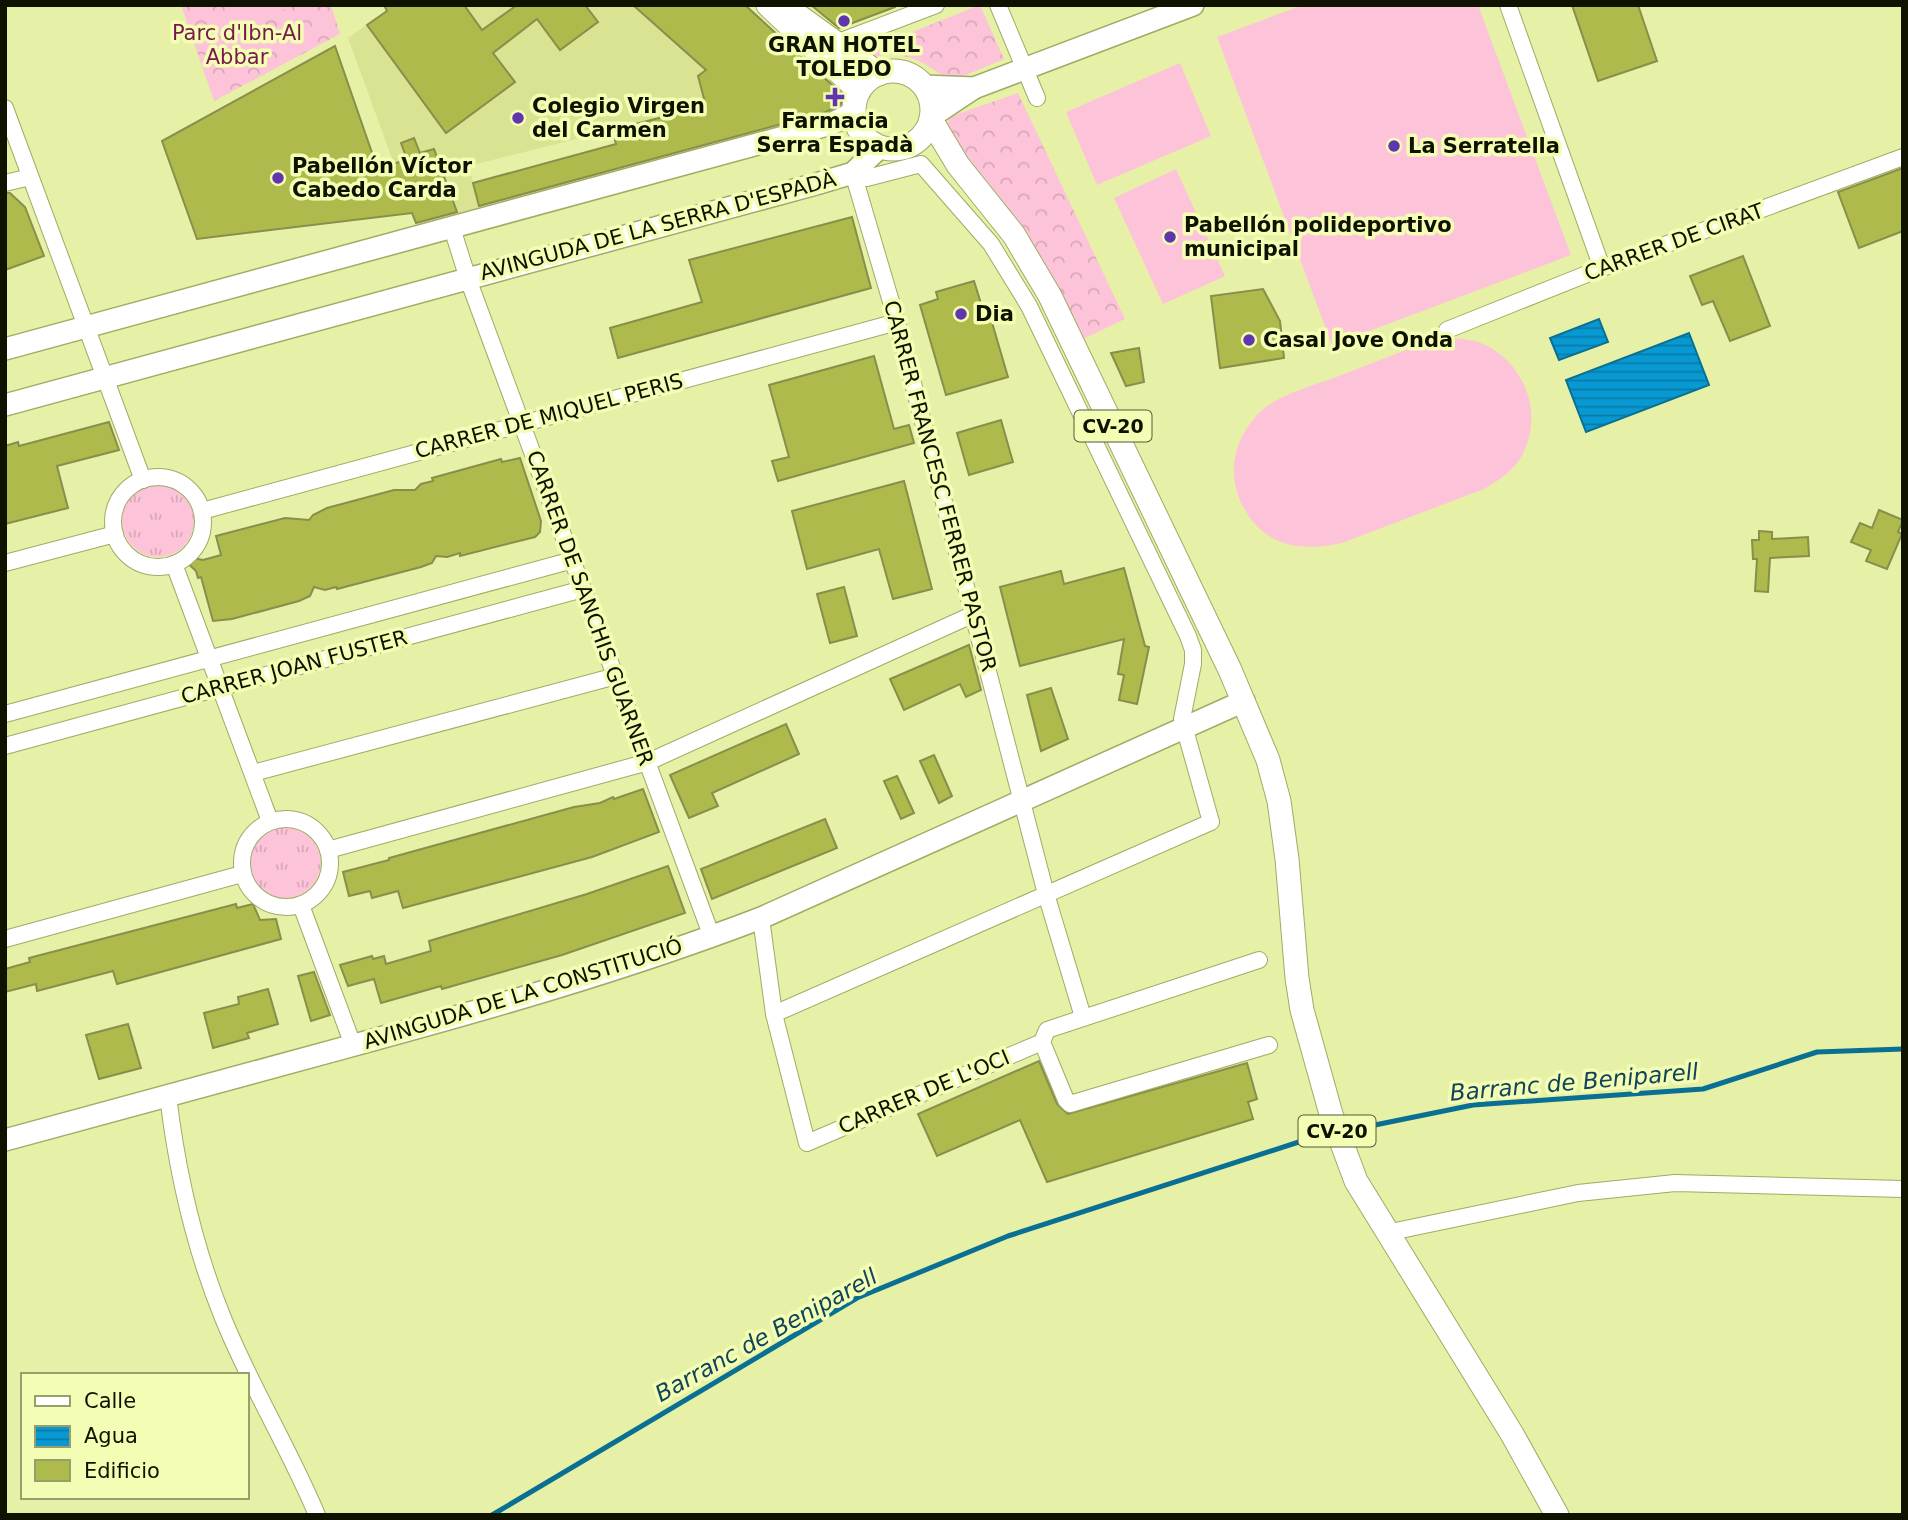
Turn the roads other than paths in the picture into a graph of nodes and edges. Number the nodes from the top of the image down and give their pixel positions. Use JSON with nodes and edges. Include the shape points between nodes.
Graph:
{"nodes":[{"id":1,"x":768,"y":5,"type":"edge"},
{"id":2,"x":783,"y":5,"type":"edge"},
{"id":3,"x":998,"y":5,"type":"edge"},
{"id":4,"x":1193,"y":5,"type":"edge"},
{"id":5,"x":1508,"y":5,"type":"edge"},
{"id":6,"x":926,"y":7,"type":"edge"},
{"id":7,"x":836,"y":43,"type":"junction"},
{"id":8,"x":1024,"y":68,"type":"junction"},
{"id":9,"x":878,"y":74,"type":"junction"},
{"id":10,"x":924,"y":86,"type":"junction"},
{"id":11,"x":974,"y":88,"type":"junction"},
{"id":12,"x":1037,"y":98,"type":"dead end"},
{"id":13,"x":857,"y":102,"type":"junction"},
{"id":14,"x":5,"y":108,"type":"edge"},
{"id":15,"x":932,"y":118,"type":"junction"},
{"id":16,"x":918,"y":140,"type":"junction"},
{"id":17,"x":880,"y":147,"type":"junction"},
{"id":18,"x":1903,"y":157,"type":"edge"},
{"id":19,"x":958,"y":165,"type":"junction"},
{"id":20,"x":853,"y":173,"type":"junction"},
{"id":21,"x":30,"y":177,"type":"junction"},
{"id":22,"x":5,"y":183,"type":"edge"},
{"id":23,"x":452,"y":228,"type":"junction"},
{"id":24,"x":1602,"y":268,"type":"junction"},
{"id":25,"x":468,"y":279,"type":"junction"},
{"id":26,"x":897,"y":322,"type":"junction"},
{"id":27,"x":86,"y":326,"type":"junction"},
{"id":28,"x":1447,"y":330,"type":"dead end"},
{"id":29,"x":5,"y":349,"type":"edge"},
{"id":30,"x":105,"y":377,"type":"junction"},
{"id":31,"x":5,"y":405,"type":"edge"},
{"id":32,"x":522,"y":423,"type":"junction"},
{"id":33,"x":143,"y":480,"type":"junction"},
{"id":34,"x":201,"y":511,"type":"junction"},
{"id":35,"x":115,"y":534,"type":"junction"},
{"id":36,"x":573,"y":560,"type":"junction"},
{"id":37,"x":5,"y":563,"type":"edge"},
{"id":38,"x":174,"y":564,"type":"junction"},
{"id":39,"x":583,"y":589,"type":"junction"},
{"id":40,"x":974,"y":614,"type":"junction"},
{"id":41,"x":209,"y":659,"type":"junction"},
{"id":42,"x":616,"y":676,"type":"junction"},
{"id":43,"x":220,"y":687,"type":"junction"},
{"id":44,"x":1244,"y":701,"type":"junction"},
{"id":45,"x":5,"y":714,"type":"edge"},
{"id":46,"x":1184,"y":730,"type":"junction"},
{"id":47,"x":5,"y":746,"type":"edge"},
{"id":48,"x":648,"y":762,"type":"junction"},
{"id":49,"x":253,"y":773,"type":"junction"},
{"id":50,"x":1023,"y":800,"type":"junction"},
{"id":51,"x":270,"y":821,"type":"junction"},
{"id":52,"x":328,"y":850,"type":"junction"},
{"id":53,"x":242,"y":874,"type":"junction"},
{"id":54,"x":1046,"y":894,"type":"junction"},
{"id":55,"x":301,"y":905,"type":"junction"},
{"id":56,"x":761,"y":918,"type":"junction"},
{"id":57,"x":712,"y":937,"type":"junction"},
{"id":58,"x":5,"y":939,"type":"edge"},
{"id":59,"x":1259,"y":960,"type":"dead end"},
{"id":60,"x":774,"y":1014,"type":"junction"},
{"id":61,"x":1083,"y":1017,"type":"junction"},
{"id":62,"x":1042,"y":1042,"type":"junction"},
{"id":63,"x":353,"y":1045,"type":"junction"},
{"id":64,"x":1269,"y":1045,"type":"dead end"},
{"id":65,"x":168,"y":1096,"type":"junction"},
{"id":66,"x":5,"y":1140,"type":"edge"},
{"id":67,"x":1903,"y":1189,"type":"edge"},
{"id":68,"x":1386,"y":1233,"type":"junction"},
{"id":69,"x":317,"y":1515,"type":"edge"},
{"id":70,"x":1557,"y":1515,"type":"edge"}],
"edges":[{"from":1,"to":13,"type":"main road"},
{"from":2,"to":7,"type":"main road"},
{"from":3,"to":8,"type":"street"},
{"from":4,"to":8,"type":"street"},
{"from":5,"to":24,"type":"street"},
{"from":6,"to":7,"type":"street"},
{"from":7,"to":9,"type":"main road"},
{"from":8,"to":11,"type":"street"},
{"from":8,"to":12,"type":"street"},
{"from":9,"to":10,"type":"main road","via":[[904,72]]},
{"from":9,"to":13,"type":"main road","via":[[867,81]]},
{"from":10,"to":11,"type":"street"},
{"from":10,"to":15,"type":"main road","number":"CV-20"},
{"from":11,"to":15,"type":"street"},
{"from":13,"to":17,"type":"main road","via":[[856,123]]},
{"from":13,"to":23,"type":"street","via":[[831,124]]},
{"from":14,"to":21,"type":"street"},
{"from":15,"to":16,"type":"main road"},
{"from":15,"to":19,"type":"main road","number":"CV-20"},
{"from":16,"to":17,"type":"main road","via":[[907,147]]},
{"from":16,"to":19,"type":"main road","number":"CV-20"},
{"from":17,"to":20,"type":"street","name":"AVINGUDA DE LA SERRA D'ESPADÀ"},
{"from":18,"to":24,"type":"street","name":"CARRER DE CIRAT"},
{"from":19,"to":44,"type":"main road","number":"CV-20","via":[[1014,235],[1051,296]]},
{"from":20,"to":25,"type":"street","name":"AVINGUDA DE LA SERRA D'ESPADÀ"},
{"from":20,"to":26,"type":"street","name":"CARRER FRANCESC FERRER PASTOR"},
{"from":20,"to":46,"type":"street","via":[[867,178],[921,164],[991,244],[1007,270],[1188,635],[1193,650],[1183,707]]},
{"from":21,"to":22,"type":"street"},
{"from":21,"to":27,"type":"street"},
{"from":23,"to":25,"type":"street","name":"AVINGUDA DE LA SERRA D'ESPADÀ"},
{"from":23,"to":27,"type":"street"},
{"from":24,"to":28,"type":"street","name":"CARRER DE CIRAT"},
{"from":25,"to":30,"type":"street","name":"AVINGUDA DE LA SERRA D'ESPADÀ"},
{"from":25,"to":32,"type":"street","name":"CARRER DE SANCHIS GUARNER"},
{"from":26,"to":32,"type":"street","name":"CARRER DE MIQUEL PERIS"},
{"from":26,"to":40,"type":"street","name":"CARRER FRANCESC FERRER PASTOR"},
{"from":27,"to":29,"type":"street"},
{"from":27,"to":30,"type":"street"},
{"from":30,"to":31,"type":"street","name":"AVINGUDA DE LA SERRA D'ESPADÀ"},
{"from":30,"to":33,"type":"street"},
{"from":32,"to":34,"type":"street","name":"CARRER DE MIQUEL PERIS"},
{"from":32,"to":36,"type":"street","name":"CARRER DE SANCHIS GUARNER"},
{"from":33,"to":34,"type":"street","via":[[173,479],[191,492]]},
{"from":33,"to":35,"type":"street","via":[[122,496],[113,521]]},
{"from":34,"to":38,"type":"street","via":[[200,537],[186,557]]},
{"from":35,"to":37,"type":"street"},
{"from":35,"to":38,"type":"street","via":[[121,547],[138,561]]},
{"from":36,"to":39,"type":"street","name":"CARRER DE SANCHIS GUARNER"},
{"from":36,"to":41,"type":"street","name":"CARRER JOAN FUSTER"},
{"from":38,"to":41,"type":"street"},
{"from":39,"to":42,"type":"street","name":"CARRER DE SANCHIS GUARNER"},
{"from":39,"to":43,"type":"street","name":"CARRER JOAN FUSTER"},
{"from":40,"to":48,"type":"street"},
{"from":40,"to":50,"type":"street","name":"CARRER FRANCESC FERRER PASTOR"},
{"from":41,"to":43,"type":"street"},
{"from":41,"to":45,"type":"street","name":"CARRER JOAN FUSTER"},
{"from":42,"to":48,"type":"street","name":"CARRER DE SANCHIS GUARNER"},
{"from":42,"to":49,"type":"street"},
{"from":43,"to":47,"type":"street","name":"CARRER JOAN FUSTER"},
{"from":43,"to":49,"type":"street"},
{"from":44,"to":46,"type":"street","name":"AVINGUDA DE LA CONSTITUCIÓ"},
{"from":44,"to":68,"type":"main road","number":"CV-20","via":[[1279,801],[1297,978],[1308,1037],[1356,1181]]},
{"from":46,"to":50,"type":"street","name":"AVINGUDA DE LA CONSTITUCIÓ"},
{"from":46,"to":54,"type":"street","via":[[1211,822]]},
{"from":48,"to":52,"type":"street"},
{"from":48,"to":57,"type":"street","name":"CARRER DE SANCHIS GUARNER"},
{"from":49,"to":51,"type":"street"},
{"from":50,"to":54,"type":"street"},
{"from":50,"to":56,"type":"street","name":"AVINGUDA DE LA CONSTITUCIÓ"},
{"from":51,"to":52,"type":"street","via":[[285,818],[306,823],[322,837]]},
{"from":51,"to":53,"type":"street","via":[[250,836],[241,861]]},
{"from":52,"to":55,"type":"street","via":[[328,877],[322,889]]},
{"from":53,"to":55,"type":"street","via":[[248,887],[265,902],[286,908]]},
{"from":53,"to":58,"type":"street"},
{"from":54,"to":60,"type":"street"},
{"from":54,"to":61,"type":"street"},
{"from":55,"to":63,"type":"street"},
{"from":56,"to":57,"type":"street","name":"AVINGUDA DE LA CONSTITUCIÓ"},
{"from":56,"to":60,"type":"street"},
{"from":57,"to":63,"type":"street","name":"AVINGUDA DE LA CONSTITUCIÓ","via":[[618,970]]},
{"from":59,"to":61,"type":"street","name":"CARRER DE L'OCI"},
{"from":60,"to":62,"type":"street","name":"CARRER DE L'OCI","via":[[807,1143]]},
{"from":61,"to":62,"type":"street","name":"CARRER DE L'OCI","via":[[1047,1030]]},
{"from":62,"to":64,"type":"street","via":[[1070,1104]]},
{"from":63,"to":65,"type":"street","name":"AVINGUDA DE LA CONSTITUCIÓ"},
{"from":65,"to":66,"type":"street","name":"AVINGUDA DE LA CONSTITUCIÓ"},
{"from":65,"to":69,"type":"street","via":[[174,1151],[191,1221],[223,1317]]},
{"from":67,"to":68,"type":"street","via":[[1675,1183],[1578,1193]]},
{"from":68,"to":70,"type":"main road","number":"CV-20","via":[[1512,1434]]}]}
